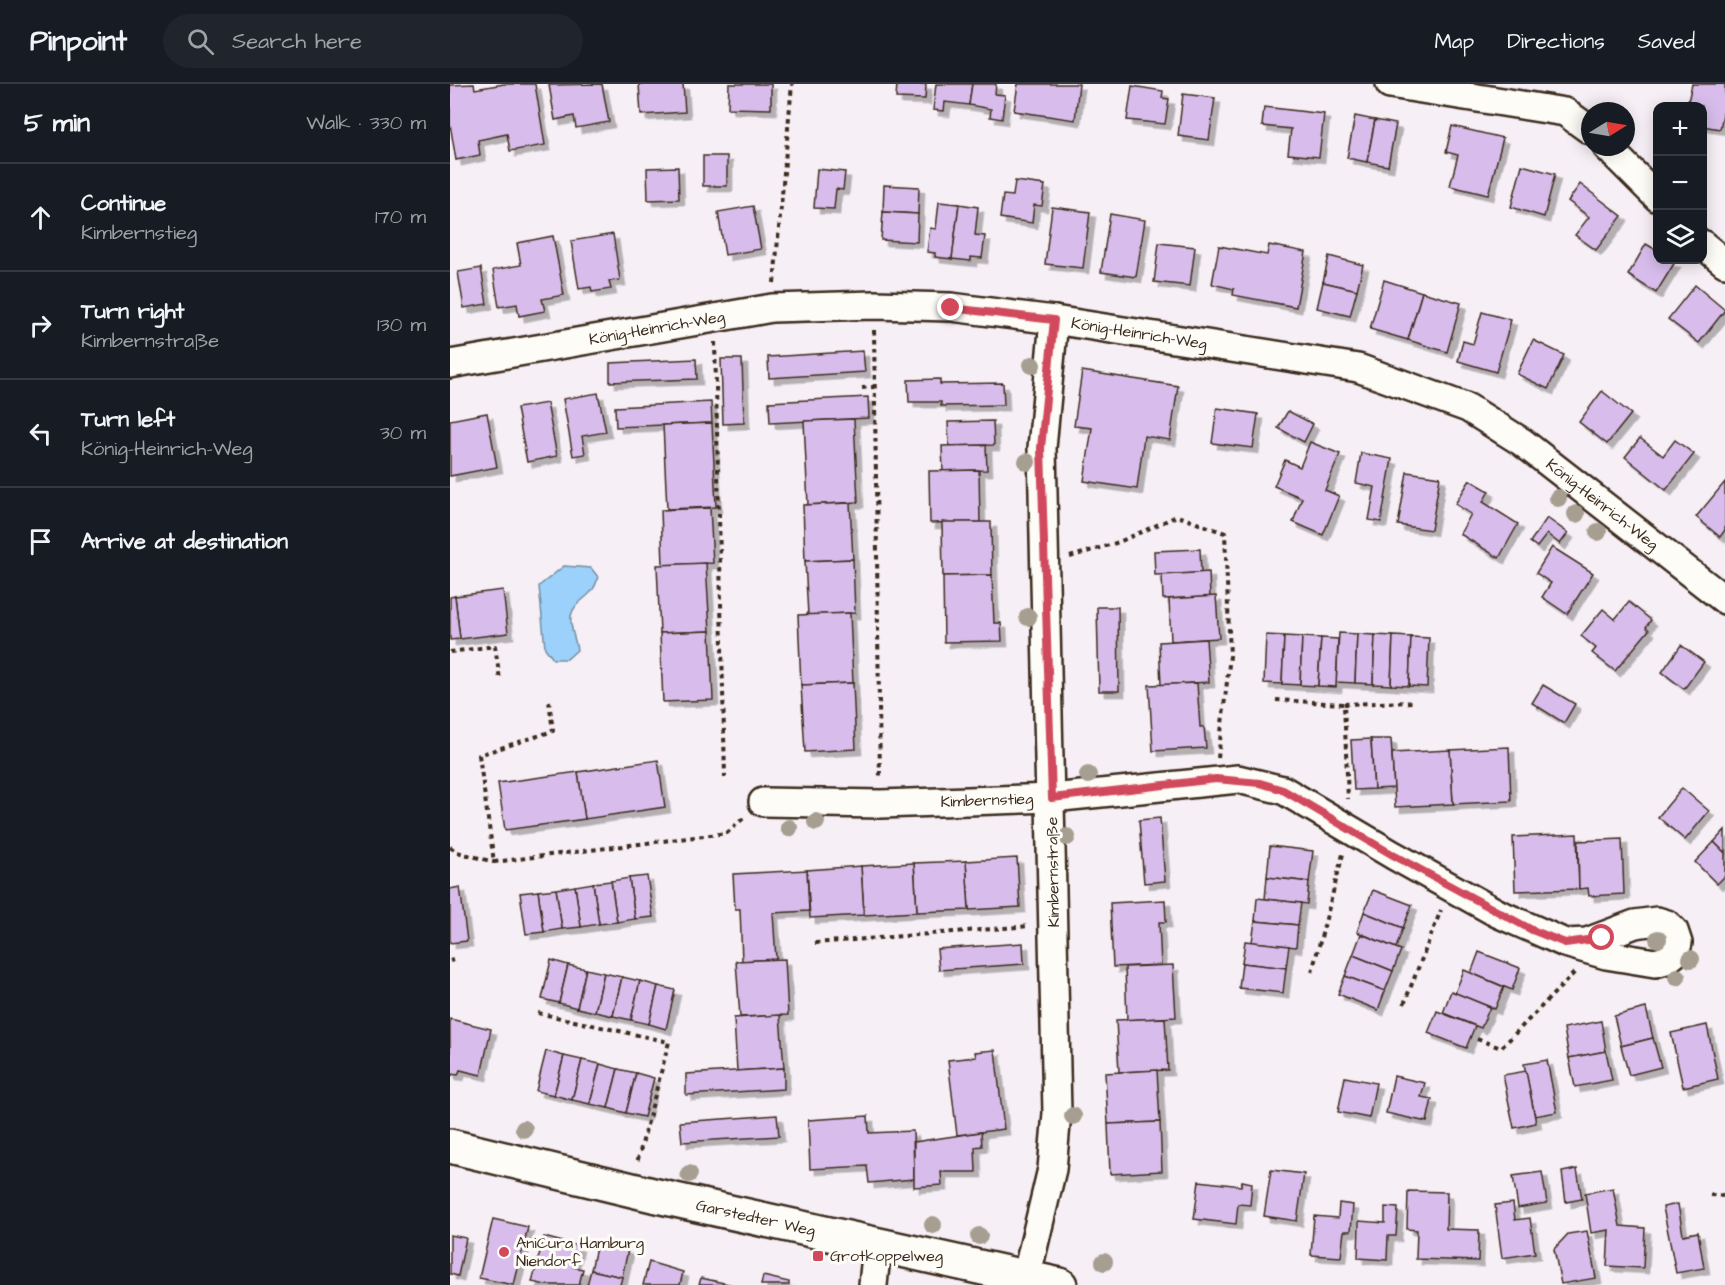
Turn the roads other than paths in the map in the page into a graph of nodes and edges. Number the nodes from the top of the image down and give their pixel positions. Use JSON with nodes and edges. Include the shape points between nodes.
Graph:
{"nodes":[{"id":1,"x":1390,"y":84,"type":"edge"},
{"id":2,"x":1581,"y":124,"type":"edge"},
{"id":3,"x":1616,"y":156,"type":"edge"},
{"id":4,"x":1653,"y":193,"type":"edge"},
{"id":5,"x":1707,"y":247,"type":"edge"},
{"id":6,"x":1725,"y":263,"type":"edge"},
{"id":7,"x":1054,"y":320,"type":"junction"},
{"id":8,"x":450,"y":364,"type":"edge"},
{"id":9,"x":1725,"y":600,"type":"edge"},
{"id":10,"x":1052,"y":798,"type":"junction"},
{"id":11,"x":763,"y":802,"type":"road end"},
{"id":12,"x":1565,"y":943,"type":"junction"},
{"id":13,"x":450,"y":1146,"type":"edge"},
{"id":14,"x":877,"y":1246,"type":"junction"},
{"id":15,"x":1026,"y":1278,"type":"junction"},
{"id":16,"x":873,"y":1285,"type":"edge"},
{"id":17,"x":1060,"y":1285,"type":"edge"}],
"edges":[{"from":1,"to":2,"type":"street","via":[[1565,112]]},
{"from":3,"to":4,"type":"street"},
{"from":5,"to":6,"type":"street"},
{"from":7,"to":8,"type":"street","name":"König-Heinrich-Weg","via":[[951,308],[772,308]]},
{"from":7,"to":9,"type":"street","name":"König-Heinrich-Weg","via":[[1358,368],[1468,408],[1522,442]]},
{"from":7,"to":10,"type":"street","name":"Kimbernstraße","via":[[1041,448]]},
{"from":10,"to":11,"type":"street","name":"Kimbernstieg","via":[[881,804]]},
{"from":10,"to":12,"type":"street","name":"Kimbernstieg","via":[[1216,779],[1238,779],[1283,790],[1450,886],[1532,930]]},
{"from":10,"to":15,"type":"street","name":"Kimbernstraße","via":[[1057,1113],[1052,1169]]},
{"from":12,"to":12,"type":"street","name":"Kimbernstieg","via":[[1655,963],[1675,952],[1677,943],[1674,931],[1657,921],[1635,924],[1587,942]]},
{"from":13,"to":14,"type":"main road","name":"Garstedter Weg"},
{"from":14,"to":15,"type":"main road","name":"Garstedter Weg"},
{"from":14,"to":16,"type":"street"},
{"from":15,"to":17,"type":"main road","name":"Garstedter Weg"}]}
